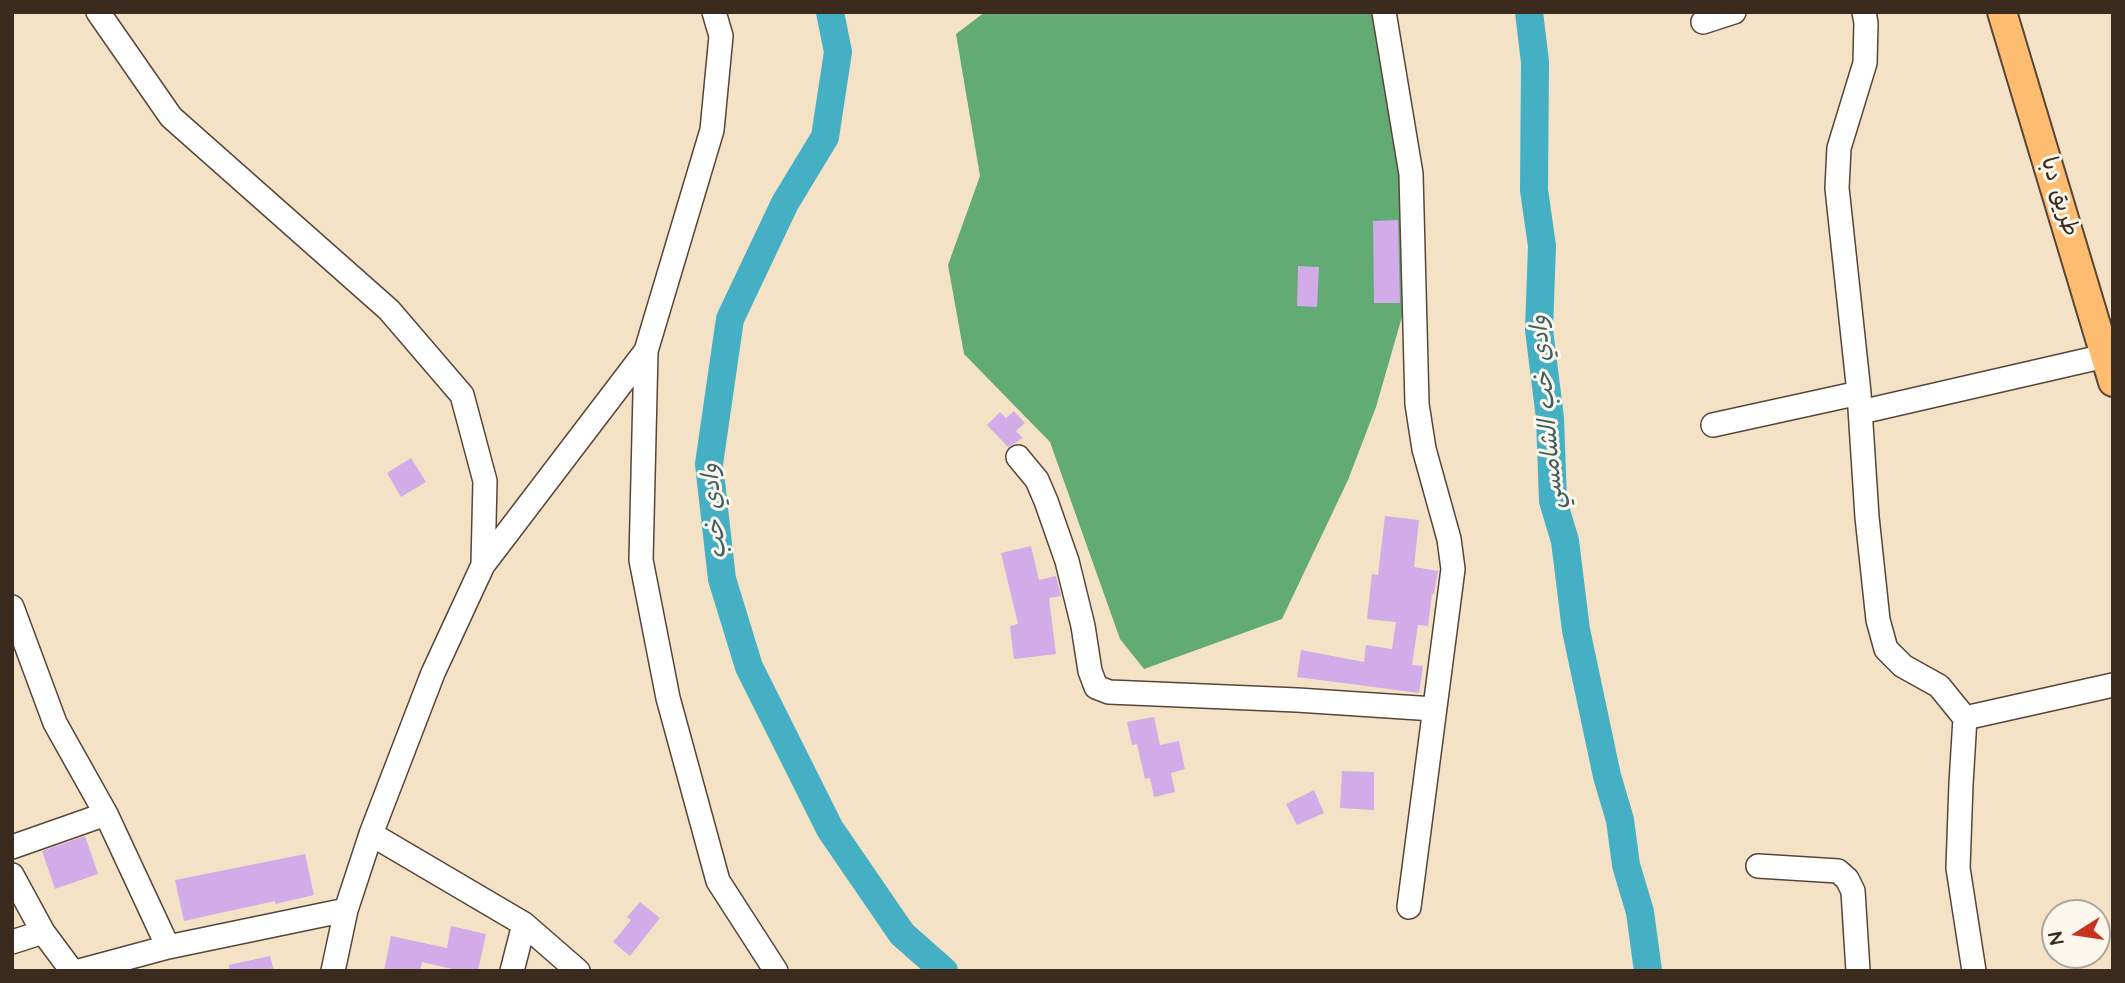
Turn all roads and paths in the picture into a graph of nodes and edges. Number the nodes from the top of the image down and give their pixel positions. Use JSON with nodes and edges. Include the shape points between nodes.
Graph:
{"nodes":[{"id":1,"x":98,"y":12,"type":"edge"},
{"id":2,"x":714,"y":12,"type":"edge"},
{"id":3,"x":1384,"y":12,"type":"edge"},
{"id":4,"x":1734,"y":12,"type":"edge"},
{"id":5,"x":1864,"y":12,"type":"edge"},
{"id":6,"x":2002,"y":12,"type":"edge"},
{"id":7,"x":1703,"y":22,"type":"dead end"},
{"id":8,"x":646,"y":351,"type":"junction"},
{"id":9,"x":2109,"y":369,"type":"edge"},
{"id":10,"x":1860,"y":403,"type":"junction"},
{"id":11,"x":1713,"y":425,"type":"dead end"},
{"id":12,"x":1018,"y":457,"type":"dead end"},
{"id":13,"x":483,"y":565,"type":"junction"},
{"id":14,"x":12,"y":607,"type":"edge"},
{"id":15,"x":2113,"y":685,"type":"edge"},
{"id":16,"x":1434,"y":709,"type":"junction"},
{"id":17,"x":1965,"y":718,"type":"junction"},
{"id":18,"x":106,"y":814,"type":"junction"},
{"id":19,"x":371,"y":834,"type":"junction"},
{"id":20,"x":12,"y":847,"type":"edge"},
{"id":21,"x":1758,"y":866,"type":"dead end"},
{"id":22,"x":12,"y":875,"type":"edge"},
{"id":23,"x":1409,"y":907,"type":"dead end"},
{"id":24,"x":346,"y":910,"type":"junction"},
{"id":25,"x":524,"y":924,"type":"junction"},
{"id":26,"x":43,"y":932,"type":"junction"},
{"id":27,"x":12,"y":942,"type":"edge"},
{"id":28,"x":167,"y":947,"type":"junction"},
{"id":29,"x":72,"y":971,"type":"edge"},
{"id":30,"x":79,"y":971,"type":"edge"},
{"id":31,"x":333,"y":971,"type":"edge"},
{"id":32,"x":512,"y":971,"type":"edge"},
{"id":33,"x":578,"y":971,"type":"edge"},
{"id":34,"x":776,"y":971,"type":"edge"},
{"id":35,"x":1858,"y":971,"type":"edge"},
{"id":36,"x":1974,"y":971,"type":"edge"}],
"edges":[{"from":1,"to":13,"type":"street","via":[[171,117],[389,310],[462,395],[485,481]]},
{"from":2,"to":8,"type":"street","via":[[721,36],[712,130]]},
{"from":3,"to":16,"type":"street","via":[[1411,174],[1417,404],[1453,569]]},
{"from":4,"to":7,"type":"street"},
{"from":5,"to":10,"type":"street","via":[[1865,63],[1839,148],[1837,188]]},
{"from":6,"to":9,"type":"main road","name":"طريق دبا"},
{"from":8,"to":13,"type":"street"},
{"from":8,"to":34,"type":"street","via":[[641,561],[668,698],[718,881]]},
{"from":9,"to":10,"type":"street"},
{"from":10,"to":11,"type":"street"},
{"from":10,"to":17,"type":"street","via":[[1873,577],[1885,649],[1903,666],[1939,686]]},
{"from":12,"to":16,"type":"street","via":[[1037,480],[1067,561],[1096,687],[1109,692]]},
{"from":13,"to":19,"type":"street","via":[[433,673]]},
{"from":14,"to":18,"type":"street","via":[[55,723]]},
{"from":15,"to":17,"type":"street"},
{"from":16,"to":23,"type":"street"},
{"from":17,"to":36,"type":"street","via":[[1958,868]]},
{"from":18,"to":20,"type":"street"},
{"from":18,"to":28,"type":"street"},
{"from":19,"to":24,"type":"street"},
{"from":19,"to":25,"type":"street"},
{"from":21,"to":35,"type":"street","via":[[1838,871],[1847,879],[1853,891]]},
{"from":22,"to":26,"type":"street"},
{"from":24,"to":28,"type":"street"},
{"from":24,"to":31,"type":"street"},
{"from":25,"to":32,"type":"street"},
{"from":25,"to":33,"type":"street"},
{"from":26,"to":27,"type":"street"},
{"from":26,"to":29,"type":"street"},
{"from":28,"to":30,"type":"street"}]}
